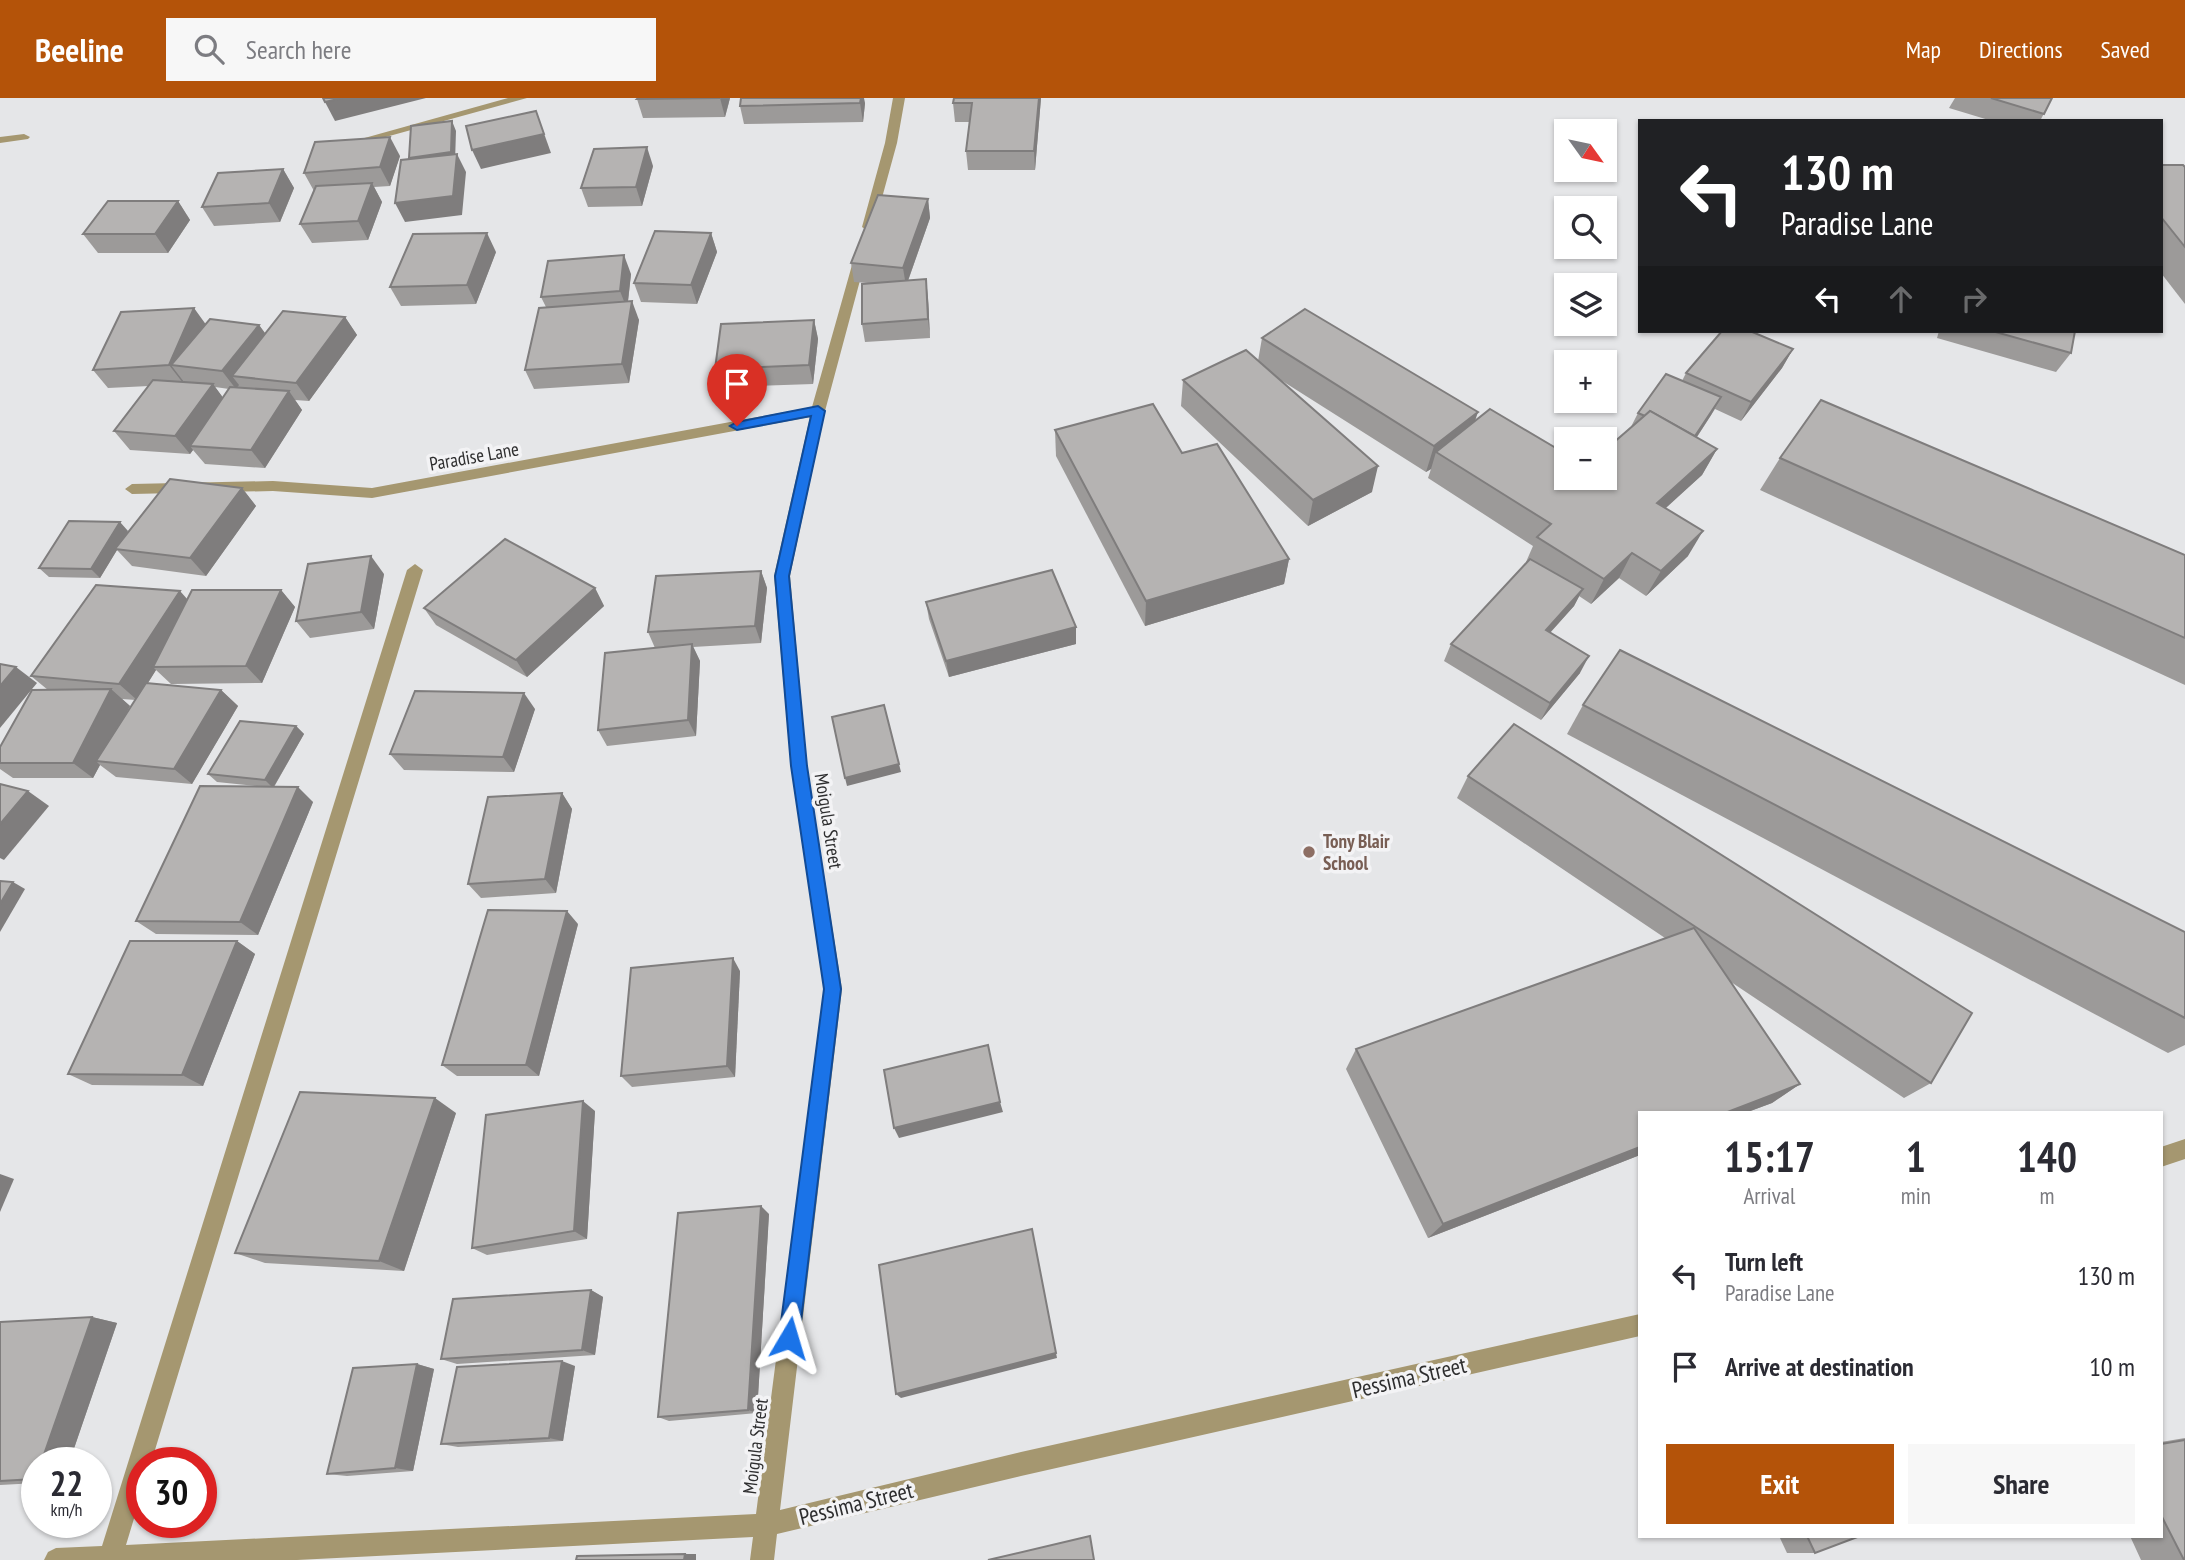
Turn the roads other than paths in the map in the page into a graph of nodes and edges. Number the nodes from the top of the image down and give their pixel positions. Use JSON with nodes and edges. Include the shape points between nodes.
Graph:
{"nodes":[{"id":1,"x":521,"y":98,"type":"edge"},
{"id":2,"x":900,"y":98,"type":"edge"},
{"id":3,"x":24,"y":137,"type":"dead end"},
{"id":4,"x":0,"y":140,"type":"edge"},
{"id":5,"x":342,"y":146,"type":"edge"},
{"id":6,"x":818,"y":411,"type":"junction"},
{"id":7,"x":132,"y":489,"type":"dead end"},
{"id":8,"x":415,"y":570,"type":"dead end"},
{"id":9,"x":2185,"y":1149,"type":"edge"},
{"id":10,"x":2163,"y":1156,"type":"edge"},
{"id":11,"x":1638,"y":1325,"type":"edge"},
{"id":12,"x":766,"y":1525,"type":"junction"},
{"id":13,"x":110,"y":1557,"type":"junction"},
{"id":14,"x":56,"y":1560,"type":"edge"},
{"id":15,"x":762,"y":1560,"type":"edge"}],
"edges":[{"from":1,"to":5,"type":"street"},
{"from":2,"to":6,"type":"street","name":"Moigula Street"},
{"from":3,"to":4,"type":"street"},
{"from":6,"to":7,"type":"street","name":"Paradise Lane","via":[[372,493],[273,486]]},
{"from":6,"to":12,"type":"street","name":"Moigula Street","via":[[782,576],[799,766],[833,989]]},
{"from":8,"to":13,"type":"street"},
{"from":9,"to":10,"type":"street"},
{"from":11,"to":12,"type":"street","name":"Pessima Street"},
{"from":12,"to":13,"type":"street","name":"Pessima Street"},
{"from":12,"to":15,"type":"street","name":"Moigula Street"},
{"from":13,"to":14,"type":"street","name":"Pessima Street"}]}
